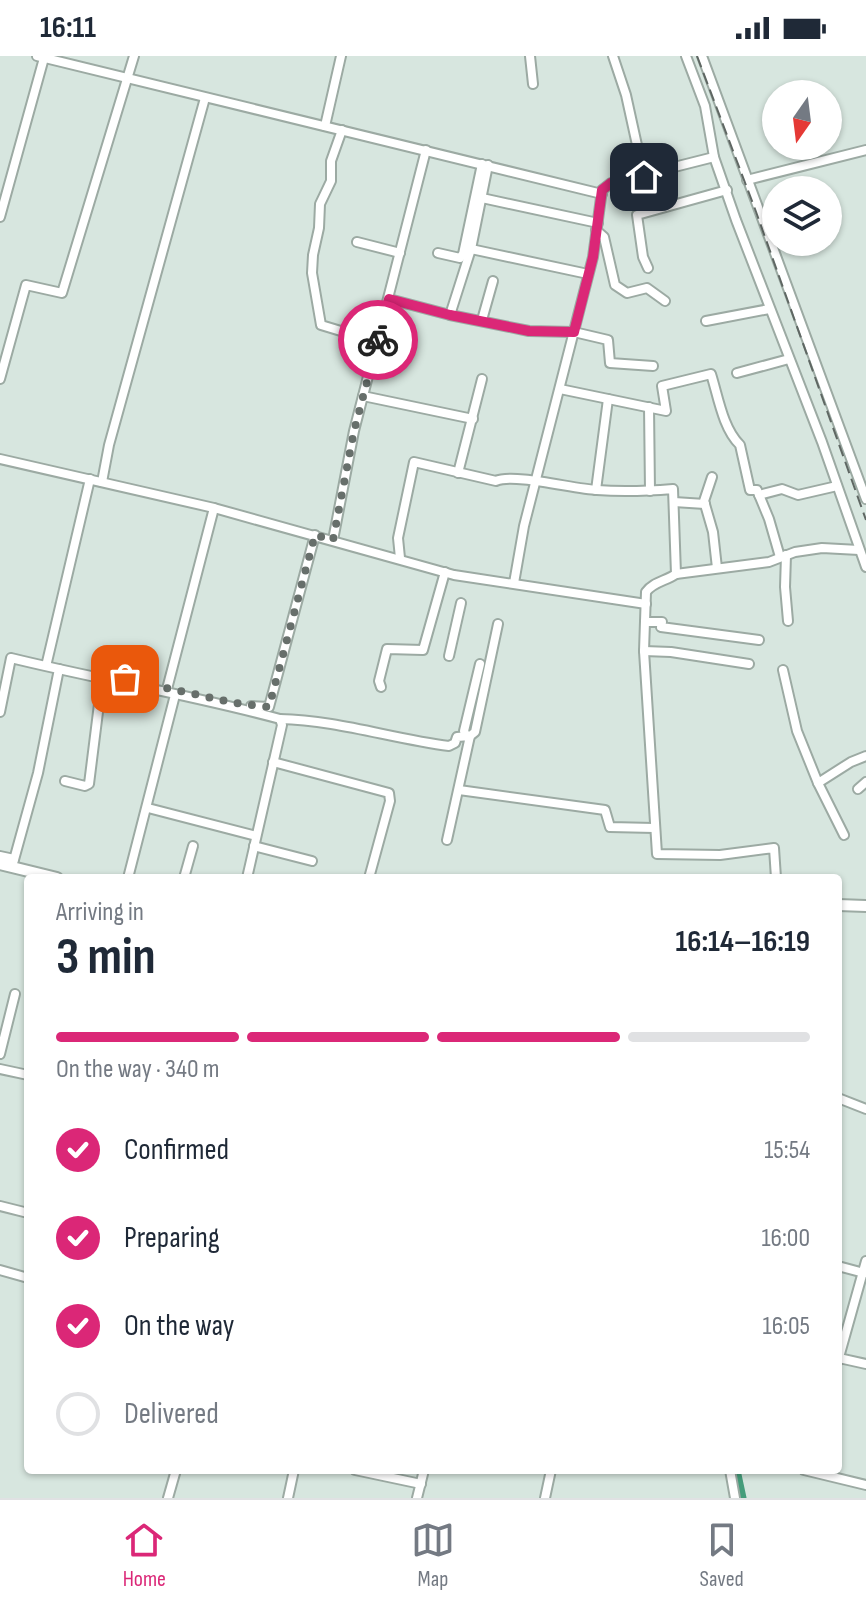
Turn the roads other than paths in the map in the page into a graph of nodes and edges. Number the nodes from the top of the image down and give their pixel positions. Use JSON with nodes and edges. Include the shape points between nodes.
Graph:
{"nodes":[{"id":1,"x":134,"y":56,"type":"edge"},
{"id":2,"x":341,"y":56,"type":"edge"},
{"id":3,"x":530,"y":56,"type":"edge"},
{"id":4,"x":613,"y":56,"type":"edge"},
{"id":5,"x":686,"y":56,"type":"edge"},
{"id":6,"x":702,"y":56,"type":"edge"},
{"id":7,"x":41,"y":57,"type":"edge"},
{"id":8,"x":128,"y":79,"type":"junction"},
{"id":9,"x":533,"y":84,"type":"dead end"},
{"id":10,"x":205,"y":98,"type":"junction"},
{"id":11,"x":325,"y":126,"type":"junction"},
{"id":12,"x":342,"y":130,"type":"junction"},
{"id":13,"x":426,"y":150,"type":"junction"},
{"id":14,"x":866,"y":150,"type":"edge"},
{"id":15,"x":714,"y":157,"type":"junction"},
{"id":16,"x":485,"y":164,"type":"junction"},
{"id":17,"x":644,"y":177,"type":"junction"},
{"id":18,"x":747,"y":180,"type":"junction"},
{"id":19,"x":727,"y":190,"type":"junction"},
{"id":20,"x":602,"y":194,"type":"junction"},
{"id":21,"x":482,"y":198,"type":"junction"},
{"id":22,"x":0,"y":217,"type":"edge"},
{"id":23,"x":597,"y":226,"type":"junction"},
{"id":24,"x":357,"y":242,"type":"dead end"},
{"id":25,"x":471,"y":249,"type":"junction"},
{"id":26,"x":400,"y":253,"type":"junction"},
{"id":27,"x":438,"y":253,"type":"dead end"},
{"id":28,"x":648,"y":268,"type":"dead end"},
{"id":29,"x":588,"y":274,"type":"junction"},
{"id":30,"x":493,"y":281,"type":"dead end"},
{"id":31,"x":389,"y":299,"type":"junction"},
{"id":32,"x":665,"y":301,"type":"dead end"},
{"id":33,"x":769,"y":309,"type":"junction"},
{"id":34,"x":450,"y":315,"type":"junction"},
{"id":35,"x":482,"y":320,"type":"junction"},
{"id":36,"x":706,"y":321,"type":"dead end"},
{"id":37,"x":574,"y":332,"type":"junction"},
{"id":38,"x":377,"y":342,"type":"junction"},
{"id":39,"x":789,"y":359,"type":"junction"},
{"id":40,"x":653,"y":366,"type":"dead end"},
{"id":41,"x":737,"y":373,"type":"dead end"},
{"id":42,"x":0,"y":379,"type":"edge"},
{"id":43,"x":482,"y":379,"type":"dead end"},
{"id":44,"x":560,"y":389,"type":"junction"},
{"id":45,"x":363,"y":396,"type":"junction"},
{"id":46,"x":608,"y":399,"type":"junction"},
{"id":47,"x":649,"y":407,"type":"junction"},
{"id":48,"x":473,"y":419,"type":"junction"},
{"id":49,"x":0,"y":459,"type":"edge"},
{"id":50,"x":458,"y":473,"type":"junction"},
{"id":51,"x":712,"y":477,"type":"dead end"},
{"id":52,"x":90,"y":479,"type":"junction"},
{"id":53,"x":102,"y":482,"type":"junction"},
{"id":54,"x":536,"y":482,"type":"junction"},
{"id":55,"x":863,"y":484,"type":"edge"},
{"id":56,"x":837,"y":486,"type":"junction"},
{"id":57,"x":596,"y":490,"type":"junction"},
{"id":58,"x":650,"y":491,"type":"junction"},
{"id":59,"x":759,"y":495,"type":"junction"},
{"id":60,"x":866,"y":499,"type":"edge"},
{"id":61,"x":674,"y":502,"type":"junction"},
{"id":62,"x":705,"y":504,"type":"junction"},
{"id":63,"x":214,"y":508,"type":"junction"},
{"id":64,"x":315,"y":535,"type":"junction"},
{"id":65,"x":333,"y":540,"type":"junction"},
{"id":66,"x":859,"y":550,"type":"junction"},
{"id":67,"x":783,"y":556,"type":"junction"},
{"id":68,"x":400,"y":558,"type":"junction"},
{"id":69,"x":866,"y":567,"type":"edge"},
{"id":70,"x":717,"y":568,"type":"junction"},
{"id":71,"x":445,"y":572,"type":"junction"},
{"id":72,"x":676,"y":574,"type":"junction"},
{"id":73,"x":514,"y":583,"type":"junction"},
{"id":74,"x":461,"y":603,"type":"dead end"},
{"id":75,"x":646,"y":604,"type":"junction"},
{"id":76,"x":788,"y":621,"type":"dead end"},
{"id":77,"x":645,"y":622,"type":"junction"},
{"id":78,"x":498,"y":624,"type":"dead end"},
{"id":79,"x":759,"y":640,"type":"dead end"},
{"id":80,"x":644,"y":651,"type":"junction"},
{"id":81,"x":0,"y":652,"type":"edge"},
{"id":82,"x":449,"y":656,"type":"dead end"},
{"id":83,"x":47,"y":662,"type":"junction"},
{"id":84,"x":480,"y":664,"type":"dead end"},
{"id":85,"x":749,"y":664,"type":"dead end"},
{"id":86,"x":59,"y":669,"type":"junction"},
{"id":87,"x":783,"y":670,"type":"dead end"},
{"id":88,"x":108,"y":680,"type":"junction"},
{"id":89,"x":381,"y":687,"type":"dead end"},
{"id":90,"x":171,"y":692,"type":"junction"},
{"id":91,"x":0,"y":712,"type":"edge"},
{"id":92,"x":280,"y":719,"type":"junction"},
{"id":93,"x":469,"y":736,"type":"junction"},
{"id":94,"x":866,"y":756,"type":"edge"},
{"id":95,"x":273,"y":762,"type":"junction"},
{"id":96,"x":65,"y":781,"type":"dead end"},
{"id":97,"x":866,"y":782,"type":"edge"},
{"id":98,"x":818,"y":783,"type":"junction"},
{"id":99,"x":858,"y":789,"type":"dead end"},
{"id":100,"x":459,"y":790,"type":"junction"},
{"id":101,"x":148,"y":808,"type":"junction"},
{"id":102,"x":654,"y":828,"type":"junction"},
{"id":103,"x":844,"y":835,"type":"dead end"},
{"id":104,"x":447,"y":840,"type":"dead end"},
{"id":105,"x":255,"y":841,"type":"junction"},
{"id":106,"x":193,"y":846,"type":"dead end"},
{"id":107,"x":0,"y":856,"type":"edge"},
{"id":108,"x":312,"y":861,"type":"dead end"},
{"id":109,"x":13,"y":863,"type":"junction"},
{"id":110,"x":0,"y":864,"type":"edge"},
{"id":111,"x":45,"y":874,"type":"edge"},
{"id":112,"x":129,"y":874,"type":"edge"},
{"id":113,"x":185,"y":874,"type":"edge"},
{"id":114,"x":248,"y":874,"type":"edge"},
{"id":115,"x":370,"y":874,"type":"edge"},
{"id":116,"x":776,"y":874,"type":"edge"},
{"id":117,"x":842,"y":905,"type":"edge"},
{"id":118,"x":866,"y":906,"type":"edge"},
{"id":119,"x":15,"y":994,"type":"dead end"},
{"id":120,"x":0,"y":1054,"type":"edge"},
{"id":121,"x":0,"y":1069,"type":"edge"},
{"id":122,"x":24,"y":1074,"type":"edge"},
{"id":123,"x":842,"y":1100,"type":"edge"},
{"id":124,"x":866,"y":1109,"type":"edge"},
{"id":125,"x":0,"y":1206,"type":"edge"},
{"id":126,"x":24,"y":1212,"type":"edge"},
{"id":127,"x":866,"y":1261,"type":"edge"},
{"id":128,"x":842,"y":1267,"type":"edge"},
{"id":129,"x":0,"y":1270,"type":"edge"},
{"id":130,"x":864,"y":1273,"type":"junction"},
{"id":131,"x":24,"y":1277,"type":"edge"},
{"id":132,"x":842,"y":1341,"type":"edge"},
{"id":133,"x":842,"y":1360,"type":"edge"},
{"id":134,"x":866,"y":1364,"type":"edge"},
{"id":135,"x":175,"y":1474,"type":"edge"},
{"id":136,"x":293,"y":1474,"type":"edge"},
{"id":137,"x":374,"y":1474,"type":"edge"},
{"id":138,"x":423,"y":1474,"type":"edge"},
{"id":139,"x":550,"y":1474,"type":"edge"},
{"id":140,"x":731,"y":1474,"type":"edge"},
{"id":141,"x":823,"y":1474,"type":"edge"},
{"id":142,"x":421,"y":1484,"type":"junction"},
{"id":143,"x":866,"y":1485,"type":"edge"},
{"id":144,"x":168,"y":1498,"type":"edge"},
{"id":145,"x":288,"y":1498,"type":"edge"},
{"id":146,"x":417,"y":1498,"type":"edge"},
{"id":147,"x":545,"y":1498,"type":"edge"},
{"id":148,"x":735,"y":1498,"type":"edge"}],
"edges":[{"from":1,"to":8,"type":"street"},
{"from":2,"to":11,"type":"street"},
{"from":3,"to":9,"type":"street"},
{"from":4,"to":17,"type":"street"},
{"from":5,"to":15,"type":"street","via":[[705,106]]},
{"from":6,"to":18,"type":"street"},
{"from":7,"to":8,"type":"street"},
{"from":7,"to":22,"type":"street"},
{"from":8,"to":10,"type":"street"},
{"from":8,"to":42,"type":"street","via":[[62,293],[26,285]]},
{"from":10,"to":11,"type":"street"},
{"from":10,"to":53,"type":"street"},
{"from":11,"to":12,"type":"street"},
{"from":12,"to":13,"type":"street"},
{"from":12,"to":38,"type":"street","via":[[320,204],[312,273],[321,325]]},
{"from":13,"to":16,"type":"street"},
{"from":13,"to":26,"type":"street"},
{"from":14,"to":18,"type":"street"},
{"from":15,"to":17,"type":"street"},
{"from":15,"to":19,"type":"street"},
{"from":16,"to":20,"type":"street"},
{"from":16,"to":21,"type":"street"},
{"from":16,"to":27,"type":"street","via":[[463,254],[454,258]]},
{"from":17,"to":20,"type":"street","via":[[611,183]]},
{"from":18,"to":55,"type":"street"},
{"from":19,"to":28,"type":"street","via":[[637,215]]},
{"from":19,"to":33,"type":"street"},
{"from":20,"to":23,"type":"street"},
{"from":21,"to":23,"type":"street"},
{"from":21,"to":25,"type":"street"},
{"from":23,"to":29,"type":"street"},
{"from":23,"to":32,"type":"street","via":[[615,285],[627,293],[647,288]]},
{"from":24,"to":26,"type":"street"},
{"from":25,"to":29,"type":"street"},
{"from":25,"to":34,"type":"street"},
{"from":26,"to":31,"type":"street"},
{"from":29,"to":37,"type":"street"},
{"from":30,"to":35,"type":"street"},
{"from":31,"to":34,"type":"street"},
{"from":31,"to":38,"type":"street"},
{"from":33,"to":36,"type":"street"},
{"from":33,"to":39,"type":"street"},
{"from":34,"to":35,"type":"street"},
{"from":35,"to":37,"type":"street","via":[[529,331]]},
{"from":37,"to":40,"type":"street","via":[[608,340],[610,363]]},
{"from":37,"to":44,"type":"street"},
{"from":38,"to":45,"type":"street"},
{"from":39,"to":41,"type":"street"},
{"from":39,"to":56,"type":"street"},
{"from":43,"to":48,"type":"street"},
{"from":44,"to":46,"type":"street"},
{"from":44,"to":54,"type":"street"},
{"from":45,"to":48,"type":"street"},
{"from":45,"to":65,"type":"street"},
{"from":46,"to":47,"type":"street"},
{"from":46,"to":57,"type":"street"},
{"from":47,"to":58,"type":"street"},
{"from":47,"to":59,"type":"street","via":[[666,411],[662,386],[711,374],[740,445],[750,490]]},
{"from":48,"to":50,"type":"street"},
{"from":49,"to":52,"type":"street"},
{"from":50,"to":54,"type":"street"},
{"from":50,"to":68,"type":"street","via":[[414,462],[398,538]]},
{"from":51,"to":62,"type":"street"},
{"from":52,"to":53,"type":"street"},
{"from":52,"to":83,"type":"street"},
{"from":53,"to":63,"type":"street"},
{"from":54,"to":57,"type":"street"},
{"from":54,"to":73,"type":"street"},
{"from":55,"to":60,"type":"street"},
{"from":56,"to":59,"type":"street","via":[[798,495],[782,489]]},
{"from":56,"to":66,"type":"street"},
{"from":57,"to":58,"type":"street"},
{"from":58,"to":61,"type":"street","via":[[673,489]]},
{"from":59,"to":67,"type":"street"},
{"from":61,"to":62,"type":"street"},
{"from":61,"to":72,"type":"street"},
{"from":62,"to":70,"type":"street"},
{"from":63,"to":64,"type":"street"},
{"from":63,"to":90,"type":"street"},
{"from":64,"to":65,"type":"street"},
{"from":64,"to":90,"type":"street","via":[[269,707]]},
{"from":65,"to":68,"type":"street"},
{"from":66,"to":67,"type":"street","via":[[822,548]]},
{"from":66,"to":69,"type":"street"},
{"from":67,"to":70,"type":"street"},
{"from":67,"to":76,"type":"street"},
{"from":68,"to":71,"type":"street"},
{"from":70,"to":72,"type":"street"},
{"from":71,"to":73,"type":"street"},
{"from":71,"to":89,"type":"street","via":[[423,650],[387,649]]},
{"from":72,"to":75,"type":"street","via":[[651,585]]},
{"from":73,"to":75,"type":"street"},
{"from":74,"to":82,"type":"street"},
{"from":75,"to":77,"type":"street"},
{"from":77,"to":79,"type":"street"},
{"from":77,"to":80,"type":"street"},
{"from":78,"to":93,"type":"street","via":[[475,732]]},
{"from":80,"to":85,"type":"street"},
{"from":80,"to":102,"type":"street"},
{"from":81,"to":83,"type":"street"},
{"from":83,"to":90,"type":"street"},
{"from":84,"to":93,"type":"street","via":[[464,731]]},
{"from":86,"to":88,"type":"street"},
{"from":86,"to":91,"type":"street","via":[[11,658]]},
{"from":86,"to":109,"type":"street"},
{"from":87,"to":98,"type":"street","via":[[797,731]]},
{"from":88,"to":90,"type":"street"},
{"from":88,"to":96,"type":"street","via":[[101,688],[89,784]]},
{"from":90,"to":92,"type":"street"},
{"from":90,"to":101,"type":"street"},
{"from":92,"to":93,"type":"street","via":[[449,746],[457,737]]},
{"from":92,"to":95,"type":"street"},
{"from":93,"to":100,"type":"street"},
{"from":94,"to":98,"type":"street"},
{"from":95,"to":105,"type":"street"},
{"from":95,"to":115,"type":"street","via":[[389,793]]},
{"from":97,"to":99,"type":"street"},
{"from":98,"to":103,"type":"street"},
{"from":100,"to":102,"type":"street","via":[[605,810],[610,827]]},
{"from":100,"to":104,"type":"street"},
{"from":101,"to":105,"type":"street"},
{"from":101,"to":112,"type":"street"},
{"from":102,"to":116,"type":"street","via":[[657,854],[720,855],[774,848]]},
{"from":105,"to":108,"type":"street"},
{"from":105,"to":114,"type":"street"},
{"from":106,"to":113,"type":"street"},
{"from":107,"to":109,"type":"street"},
{"from":109,"to":110,"type":"street"},
{"from":109,"to":111,"type":"street"},
{"from":117,"to":118,"type":"street"},
{"from":119,"to":120,"type":"street"},
{"from":121,"to":122,"type":"street"},
{"from":123,"to":124,"type":"street"},
{"from":125,"to":126,"type":"street"},
{"from":127,"to":130,"type":"street"},
{"from":128,"to":130,"type":"street"},
{"from":129,"to":131,"type":"street"},
{"from":130,"to":132,"type":"street"},
{"from":133,"to":134,"type":"street"},
{"from":135,"to":144,"type":"street"},
{"from":136,"to":145,"type":"street"},
{"from":137,"to":142,"type":"street"},
{"from":138,"to":142,"type":"street"},
{"from":139,"to":147,"type":"street"},
{"from":140,"to":148,"type":"street"},
{"from":141,"to":143,"type":"street"},
{"from":142,"to":146,"type":"street"}]}
